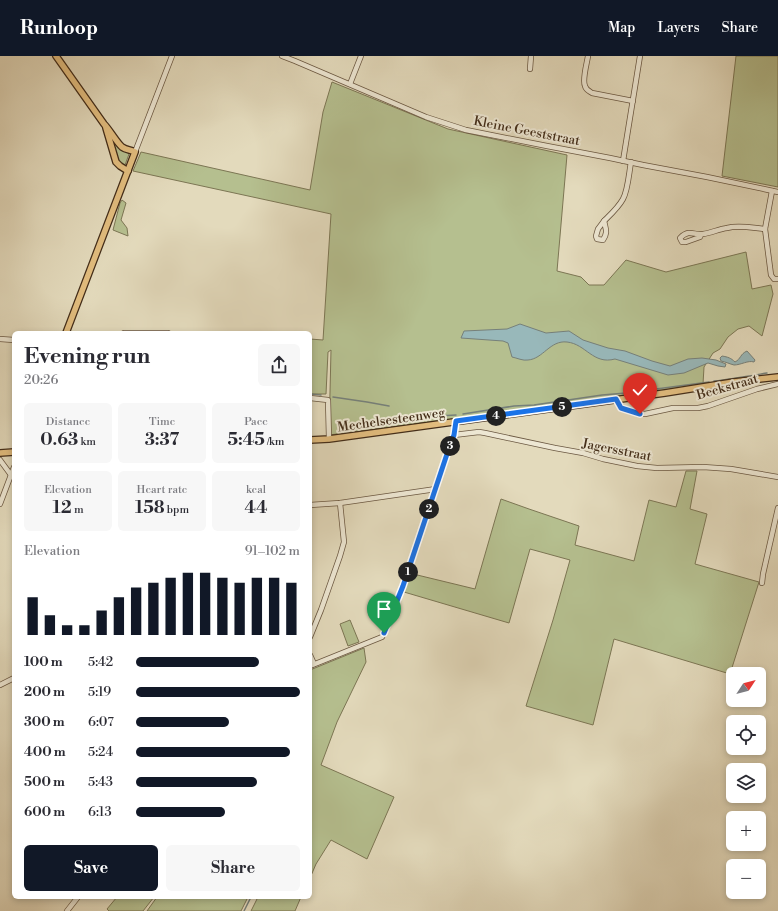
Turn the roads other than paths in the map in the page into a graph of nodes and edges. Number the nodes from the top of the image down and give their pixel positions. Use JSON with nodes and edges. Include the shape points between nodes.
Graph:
{"nodes":[{"id":1,"x":56,"y":56,"type":"edge"},
{"id":2,"x":172,"y":56,"type":"edge"},
{"id":3,"x":282,"y":56,"type":"edge"},
{"id":4,"x":362,"y":56,"type":"edge"},
{"id":5,"x":532,"y":56,"type":"edge"},
{"id":6,"x":588,"y":56,"type":"edge"},
{"id":7,"x":640,"y":56,"type":"edge"},
{"id":8,"x":530,"y":69,"type":"dead end"},
{"id":9,"x":350,"y":84,"type":"junction"},
{"id":10,"x":633,"y":101,"type":"junction"},
{"id":11,"x":105,"y":125,"type":"junction"},
{"id":12,"x":135,"y":152,"type":"junction"},
{"id":13,"x":623,"y":160,"type":"junction"},
{"id":14,"x":631,"y":162,"type":"junction"},
{"id":15,"x":128,"y":171,"type":"junction"},
{"id":16,"x":772,"y":191,"type":"junction"},
{"id":17,"x":778,"y":192,"type":"edge"},
{"id":18,"x":604,"y":221,"type":"dead end"},
{"id":19,"x":765,"y":229,"type":"junction"},
{"id":20,"x":701,"y":235,"type":"dead end"},
{"id":21,"x":776,"y":279,"type":"edge"},
{"id":22,"x":67,"y":331,"type":"edge"},
{"id":23,"x":0,"y":339,"type":"edge"},
{"id":24,"x":12,"y":340,"type":"edge"},
{"id":25,"x":778,"y":377,"type":"edge"},
{"id":26,"x":778,"y":384,"type":"edge"},
{"id":27,"x":312,"y":398,"type":"edge"},
{"id":28,"x":616,"y":399,"type":"junction"},
{"id":29,"x":456,"y":421,"type":"junction"},
{"id":30,"x":454,"y":435,"type":"junction"},
{"id":31,"x":329,"y":439,"type":"junction"},
{"id":32,"x":312,"y":440,"type":"edge"},
{"id":33,"x":12,"y":452,"type":"edge"},
{"id":34,"x":0,"y":453,"type":"edge"},
{"id":35,"x":0,"y":460,"type":"edge"},
{"id":36,"x":12,"y":475,"type":"edge"},
{"id":37,"x":778,"y":477,"type":"edge"},
{"id":38,"x":436,"y":489,"type":"junction"},
{"id":39,"x":340,"y":503,"type":"junction"},
{"id":40,"x":0,"y":504,"type":"edge"},
{"id":41,"x":312,"y":505,"type":"edge"},
{"id":42,"x":778,"y":508,"type":"edge"},
{"id":43,"x":762,"y":583,"type":"dead end"},
{"id":44,"x":312,"y":633,"type":"edge"},
{"id":45,"x":312,"y":665,"type":"edge"},
{"id":46,"x":12,"y":679,"type":"edge"},
{"id":47,"x":0,"y":685,"type":"edge"},
{"id":48,"x":76,"y":899,"type":"edge"},
{"id":49,"x":67,"y":911,"type":"edge"}],
"edges":[{"from":1,"to":11,"type":"main road"},
{"from":2,"to":12,"type":"street"},
{"from":3,"to":9,"type":"street","name":"Kleine Geeststraat"},
{"from":4,"to":9,"type":"street"},
{"from":5,"to":8,"type":"street"},
{"from":6,"to":10,"type":"street","via":[[584,82],[586,89],[592,93]]},
{"from":7,"to":10,"type":"street"},
{"from":9,"to":13,"type":"street","name":"Kleine Geeststraat","via":[[426,117],[466,130]]},
{"from":10,"to":13,"type":"street"},
{"from":11,"to":12,"type":"main road","via":[[121,146]]},
{"from":11,"to":15,"type":"main road","via":[[116,162]]},
{"from":12,"to":15,"type":"main road"},
{"from":13,"to":14,"type":"street","name":"Kleine Geeststraat"},
{"from":14,"to":16,"type":"street","name":"Kleine Geeststraat"},
{"from":14,"to":18,"type":"street","via":[[623,199]]},
{"from":15,"to":22,"type":"main road"},
{"from":16,"to":17,"type":"street","name":"Kleine Geeststraat"},
{"from":16,"to":19,"type":"street"},
{"from":19,"to":20,"type":"street","via":[[728,227]]},
{"from":19,"to":21,"type":"street","via":[[771,275]]},
{"from":23,"to":24,"type":"street"},
{"from":25,"to":28,"type":"main road","name":"Mechelsesteenweg","via":[[738,386]]},
{"from":26,"to":28,"type":"street","name":"Beekstraat","via":[[708,406],[673,408],[645,414],[622,408]]},
{"from":27,"to":31,"type":"street","via":[[328,400]]},
{"from":28,"to":29,"type":"main road","name":"Mechelsesteenweg"},
{"from":29,"to":30,"type":"street"},
{"from":29,"to":31,"type":"main road","name":"Mechelsesteenweg"},
{"from":30,"to":37,"type":"street","name":"Jagersstraat","via":[[480,432],[637,466],[731,469]]},
{"from":30,"to":38,"type":"street"},
{"from":31,"to":32,"type":"main road","name":"Mechelsesteenweg"},
{"from":33,"to":34,"type":"main road"},
{"from":35,"to":36,"type":"street"},
{"from":36,"to":40,"type":"street"},
{"from":38,"to":39,"type":"street"},
{"from":38,"to":45,"type":"street","via":[[403,586],[382,637]]},
{"from":39,"to":41,"type":"street"},
{"from":39,"to":44,"type":"street","via":[[344,542]]},
{"from":42,"to":43,"type":"street"},
{"from":46,"to":47,"type":"street"},
{"from":48,"to":49,"type":"street"}]}
